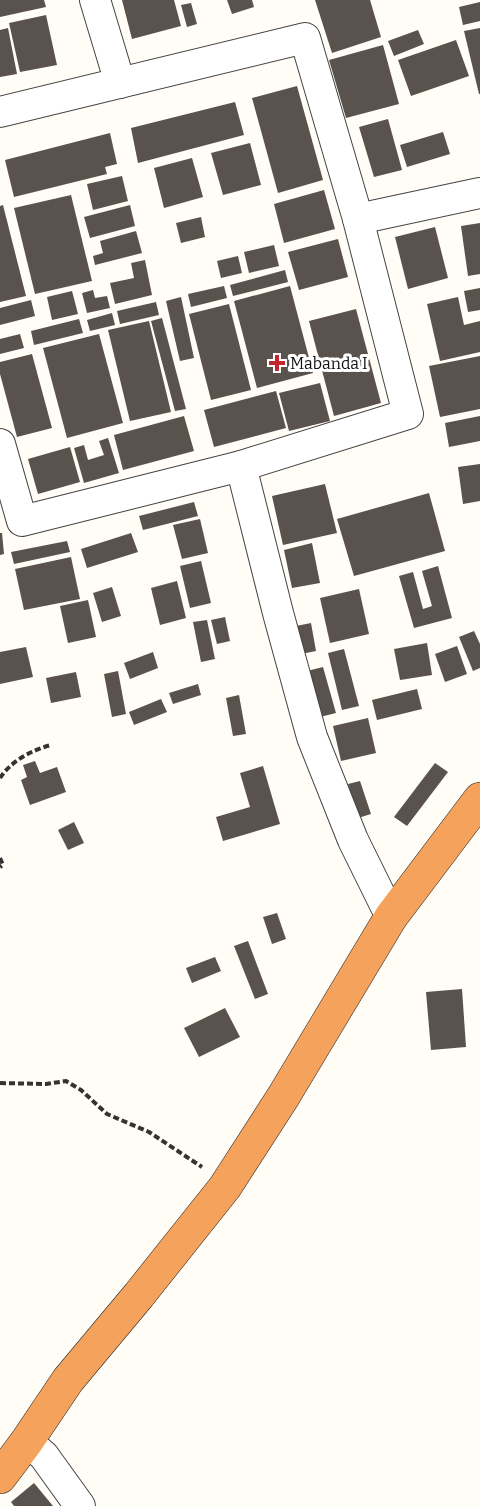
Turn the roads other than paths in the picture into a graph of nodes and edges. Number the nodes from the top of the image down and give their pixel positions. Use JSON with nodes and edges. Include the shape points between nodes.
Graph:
{"nodes":[{"id":1,"x":95,"y":0,"type":"edge"},
{"id":2,"x":120,"y":83,"type":"junction"},
{"id":3,"x":0,"y":112,"type":"edge"},
{"id":4,"x":480,"y":193,"type":"edge"},
{"id":5,"x":358,"y":219,"type":"junction"},
{"id":6,"x":0,"y":444,"type":"edge"},
{"id":7,"x":241,"y":466,"type":"junction"},
{"id":8,"x":480,"y":799,"type":"edge"},
{"id":9,"x":391,"y":917,"type":"junction"},
{"id":10,"x":27,"y":1441,"type":"junction"},
{"id":11,"x":0,"y":1477,"type":"edge"},
{"id":12,"x":80,"y":1506,"type":"edge"}],
"edges":[{"from":1,"to":2,"type":"street"},
{"from":2,"to":3,"type":"street"},
{"from":2,"to":5,"type":"street","via":[[305,38]]},
{"from":4,"to":5,"type":"street"},
{"from":5,"to":7,"type":"street","via":[[408,414]]},
{"from":6,"to":7,"type":"street","via":[[22,520]]},
{"from":7,"to":9,"type":"street","via":[[312,737],[353,840]]},
{"from":8,"to":9,"type":"highway"},
{"from":9,"to":10,"type":"highway","via":[[225,1187],[68,1380]]},
{"from":10,"to":11,"type":"highway"},
{"from":10,"to":12,"type":"street","via":[[44,1456]]}]}
